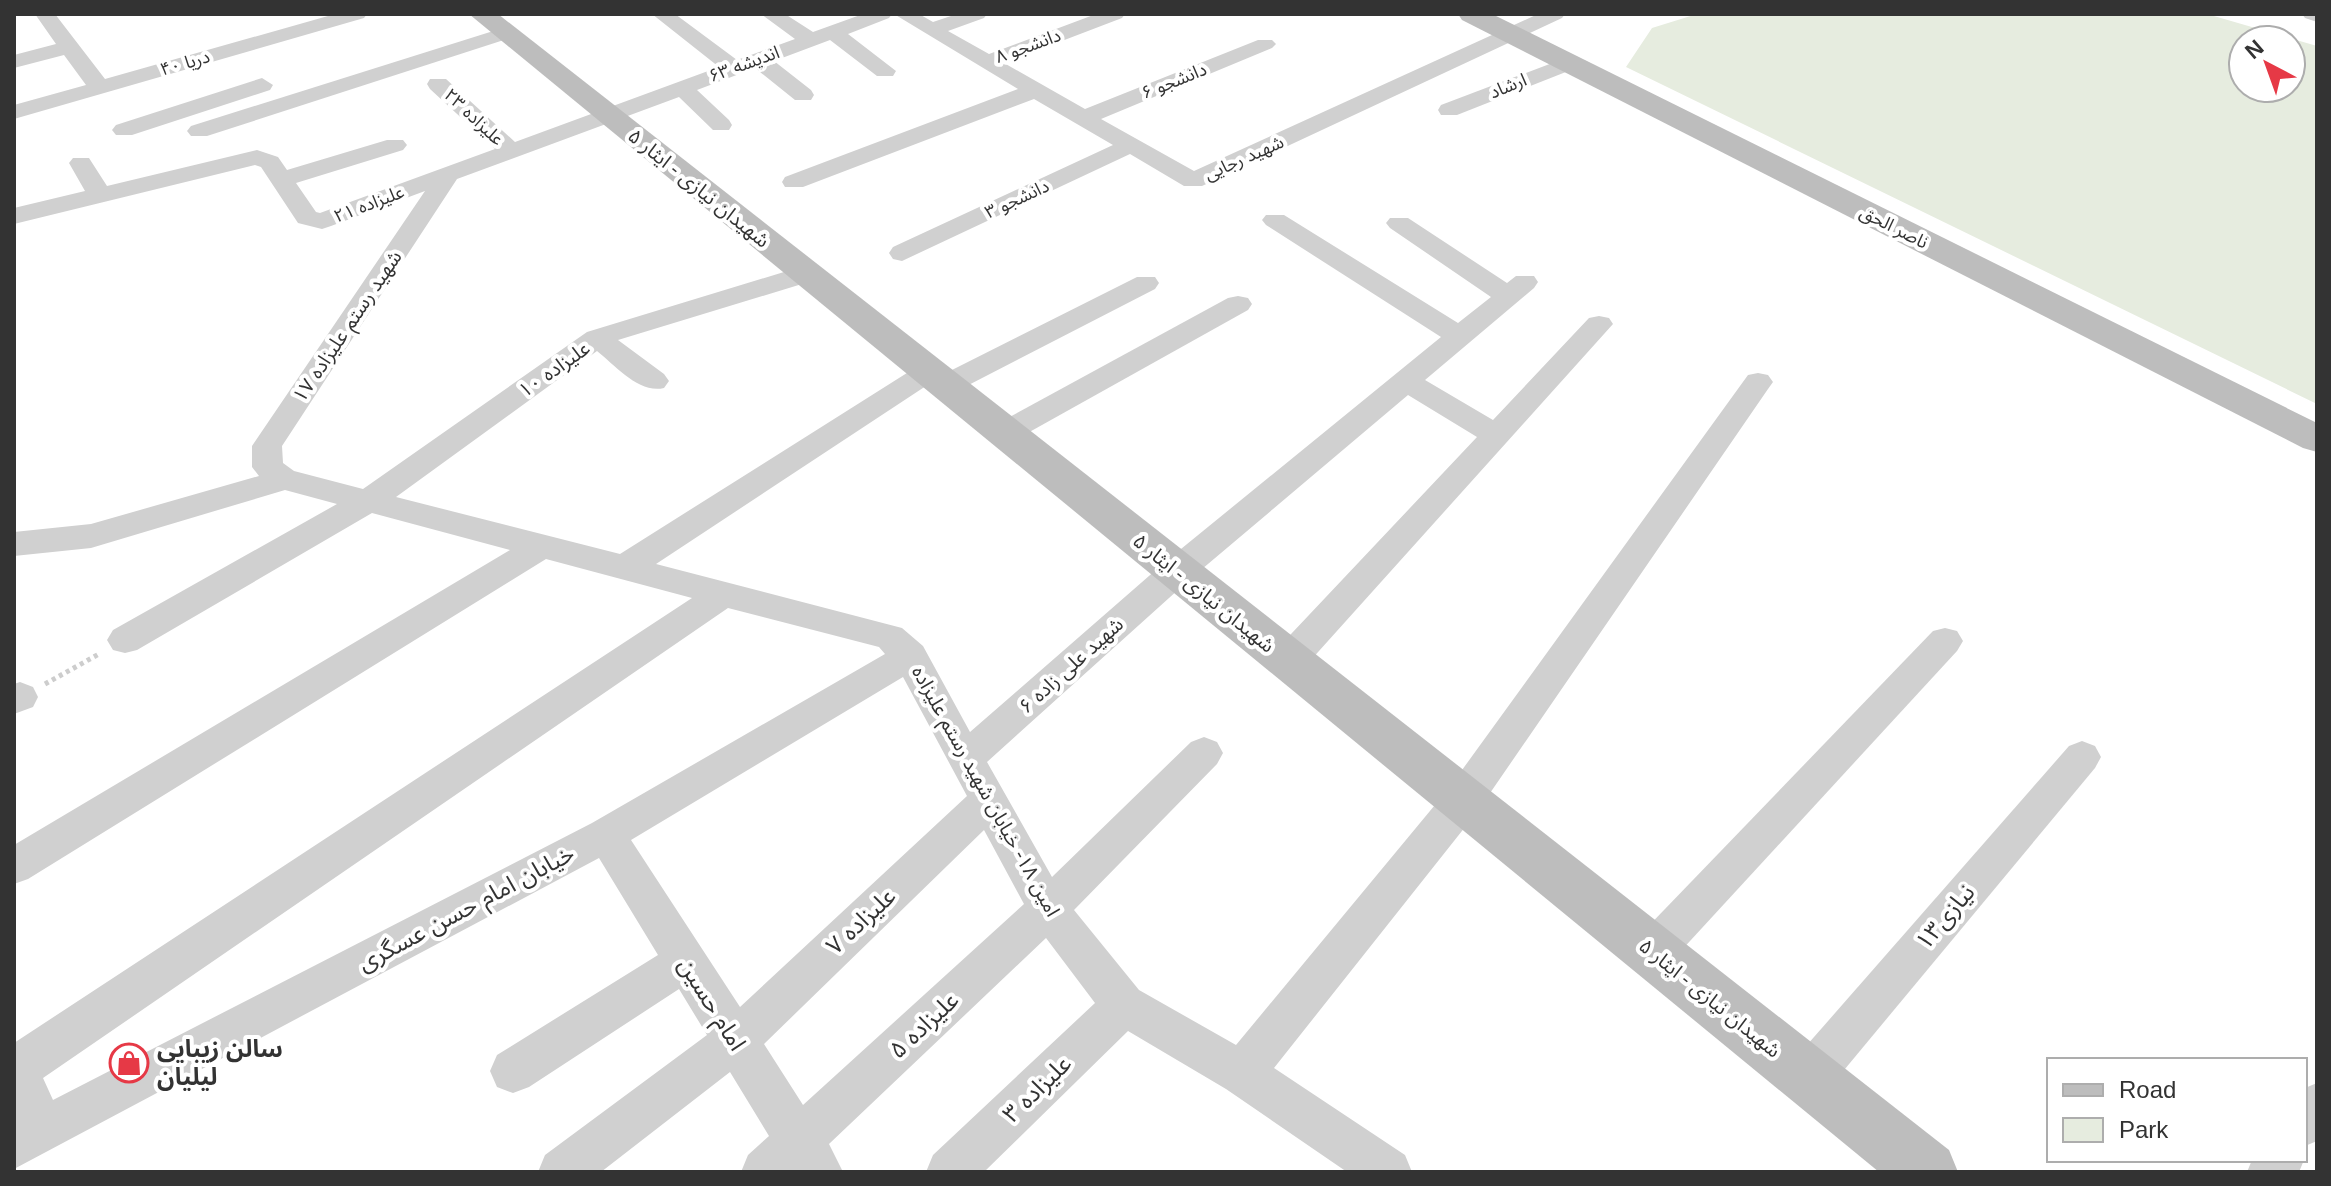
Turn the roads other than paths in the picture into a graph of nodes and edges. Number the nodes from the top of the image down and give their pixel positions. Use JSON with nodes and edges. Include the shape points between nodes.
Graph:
{"nodes":[{"id":1,"x":45,"y":14,"type":"edge"},
{"id":2,"x":357,"y":14,"type":"edge"},
{"id":3,"x":662,"y":14,"type":"edge"},
{"id":4,"x":771,"y":14,"type":"edge"},
{"id":5,"x":882,"y":14,"type":"edge"},
{"id":6,"x":904,"y":14,"type":"edge"},
{"id":7,"x":977,"y":14,"type":"edge"},
{"id":8,"x":1115,"y":14,"type":"edge"},
{"id":9,"x":1471,"y":14,"type":"edge"},
{"id":10,"x":1555,"y":14,"type":"edge"},
{"id":11,"x":298,"y":21,"type":"edge"},
{"id":12,"x":494,"y":24,"type":"edge"},
{"id":13,"x":931,"y":30,"type":"junction"},
{"id":14,"x":832,"y":32,"type":"junction"},
{"id":15,"x":1510,"y":33,"type":"junction"},
{"id":16,"x":64,"y":40,"type":"junction"},
{"id":17,"x":810,"y":40,"type":"junction"},
{"id":18,"x":1265,"y":44,"type":"dead end"},
{"id":19,"x":14,"y":45,"type":"edge"},
{"id":20,"x":757,"y":59,"type":"junction"},
{"id":21,"x":14,"y":62,"type":"edge"},
{"id":22,"x":987,"y":62,"type":"junction"},
{"id":23,"x":1568,"y":63,"type":"junction"},
{"id":24,"x":734,"y":68,"type":"junction"},
{"id":25,"x":158,"y":71,"type":"junction"},
{"id":26,"x":885,"y":71,"type":"dead end"},
{"id":27,"x":438,"y":84,"type":"dead end"},
{"id":28,"x":262,"y":85,"type":"dead end"},
{"id":29,"x":99,"y":87,"type":"junction"},
{"id":30,"x":681,"y":87,"type":"junction"},
{"id":31,"x":1037,"y":90,"type":"junction"},
{"id":32,"x":803,"y":95,"type":"dead end"},
{"id":33,"x":193,"y":108,"type":"junction"},
{"id":34,"x":1449,"y":110,"type":"dead end"},
{"id":35,"x":14,"y":112,"type":"edge"},
{"id":36,"x":607,"y":114,"type":"junction"},
{"id":37,"x":1083,"y":118,"type":"junction"},
{"id":38,"x":721,"y":125,"type":"dead end"},
{"id":39,"x":124,"y":130,"type":"dead end"},
{"id":40,"x":199,"y":131,"type":"dead end"},
{"id":41,"x":395,"y":145,"type":"dead end"},
{"id":42,"x":1131,"y":145,"type":"junction"},
{"id":43,"x":510,"y":150,"type":"junction"},
{"id":44,"x":81,"y":163,"type":"dead end"},
{"id":45,"x":450,"y":172,"type":"junction"},
{"id":46,"x":284,"y":179,"type":"junction"},
{"id":47,"x":794,"y":182,"type":"dead end"},
{"id":48,"x":100,"y":195,"type":"junction"},
{"id":49,"x":14,"y":216,"type":"edge"},
{"id":50,"x":1275,"y":220,"type":"dead end"},
{"id":51,"x":1399,"y":223,"type":"dead end"},
{"id":52,"x":902,"y":253,"type":"dead end"},
{"id":53,"x":806,"y":274,"type":"junction"},
{"id":54,"x":1146,"y":283,"type":"dead end"},
{"id":55,"x":1238,"y":304,"type":"dead end"},
{"id":56,"x":1599,"y":324,"type":"dead end"},
{"id":57,"x":1459,"y":336,"type":"junction"},
{"id":58,"x":597,"y":338,"type":"junction"},
{"id":59,"x":936,"y":378,"type":"junction"},
{"id":60,"x":654,"y":381,"type":"dead end"},
{"id":61,"x":1406,"y":381,"type":"junction"},
{"id":62,"x":1758,"y":382,"type":"dead end"},
{"id":63,"x":1004,"y":433,"type":"junction"},
{"id":64,"x":1495,"y":435,"type":"junction"},
{"id":65,"x":2317,"y":439,"type":"edge"},
{"id":66,"x":284,"y":479,"type":"junction"},
{"id":67,"x":371,"y":499,"type":"junction"},
{"id":68,"x":14,"y":544,"type":"edge"},
{"id":69,"x":544,"y":545,"type":"junction"},
{"id":70,"x":627,"y":566,"type":"junction"},
{"id":71,"x":1177,"y":571,"type":"junction"},
{"id":72,"x":726,"y":592,"type":"junction"},
{"id":73,"x":125,"y":640,"type":"road end"},
{"id":74,"x":1945,"y":641,"type":"dead end"},
{"id":75,"x":910,"y":656,"type":"junction"},
{"id":76,"x":1288,"y":661,"type":"junction"},
{"id":77,"x":1204,"y":753,"type":"dead end"},
{"id":78,"x":2082,"y":757,"type":"dead end"},
{"id":79,"x":965,"y":759,"type":"junction"},
{"id":80,"x":1463,"y":800,"type":"junction"},
{"id":81,"x":988,"y":801,"type":"junction"},
{"id":82,"x":606,"y":835,"type":"junction"},
{"id":83,"x":14,"y":866,"type":"edge"},
{"id":84,"x":1048,"y":909,"type":"junction"},
{"id":85,"x":1652,"y":952,"type":"junction"},
{"id":86,"x":685,"y":962,"type":"junction"},
{"id":87,"x":1124,"y":1005,"type":"junction"},
{"id":88,"x":735,"y":1041,"type":"junction"},
{"id":89,"x":15,"y":1067,"type":"edge"},
{"id":90,"x":513,"y":1071,"type":"dead end"},
{"id":91,"x":1242,"y":1073,"type":"junction"},
{"id":92,"x":1809,"y":1077,"type":"junction"},
{"id":93,"x":28,"y":1138,"type":"edge"},
{"id":94,"x":795,"y":1162,"type":"edge"},
{"id":95,"x":562,"y":1172,"type":"edge"},
{"id":96,"x":950,"y":1172,"type":"edge"},
{"id":97,"x":1388,"y":1172,"type":"edge"},
{"id":98,"x":1927,"y":1172,"type":"edge"}],
"edges":[{"from":1,"to":16,"type":"street"},
{"from":2,"to":11,"type":"street","name":"دریا ۴۰"},
{"from":3,"to":24,"type":"street"},
{"from":4,"to":17,"type":"street"},
{"from":5,"to":14,"type":"street","name":"اندیشه ۶۳"},
{"from":6,"to":13,"type":"street","name":"شهید رجایی"},
{"from":7,"to":13,"type":"street"},
{"from":8,"to":22,"type":"street","name":"دانشجو ۸"},
{"from":9,"to":15,"type":"street","name":"ناصر الحق"},
{"from":10,"to":15,"type":"street","name":"شهید رجایی"},
{"from":11,"to":25,"type":"street","name":"دریا ۴۰"},
{"from":12,"to":36,"type":"street","name":"شهیدان نیازی - ایثار ۵"},
{"from":12,"to":40,"type":"street"},
{"from":13,"to":22,"type":"street","name":"شهید رجایی"},
{"from":14,"to":17,"type":"street","name":"اندیشه ۶۳"},
{"from":14,"to":26,"type":"street"},
{"from":15,"to":23,"type":"street","name":"ناصر الحق"},
{"from":15,"to":42,"type":"street","name":"شهید رجایی","via":[[1205,178],[1193,181]]},
{"from":16,"to":19,"type":"street"},
{"from":16,"to":21,"type":"street"},
{"from":16,"to":29,"type":"street"},
{"from":17,"to":20,"type":"street","name":"اندیشه ۶۳"},
{"from":18,"to":37,"type":"street","name":"دانشجو ۶"},
{"from":20,"to":24,"type":"street","name":"اندیشه ۶۳"},
{"from":20,"to":32,"type":"street"},
{"from":22,"to":31,"type":"street","name":"شهید رجایی"},
{"from":23,"to":34,"type":"street","name":"ارشاد"},
{"from":23,"to":65,"type":"street","name":"ناصر الحق"},
{"from":24,"to":30,"type":"street","name":"اندیشه ۶۳"},
{"from":25,"to":29,"type":"street","name":"دریا ۴۰"},
{"from":25,"to":33,"type":"street"},
{"from":27,"to":43,"type":"street","name":"علیزاده ۲۳"},
{"from":28,"to":33,"type":"street"},
{"from":29,"to":35,"type":"street","name":"دریا ۴۰"},
{"from":30,"to":36,"type":"street","name":"اندیشه ۶۳"},
{"from":30,"to":38,"type":"street"},
{"from":31,"to":37,"type":"street","name":"شهید رجایی"},
{"from":31,"to":47,"type":"street"},
{"from":33,"to":39,"type":"street"},
{"from":36,"to":43,"type":"street","name":"علیزاده ۲۱"},
{"from":36,"to":53,"type":"street","name":"شهیدان نیازی - ایثار ۵"},
{"from":37,"to":42,"type":"street","name":"شهید رجایی"},
{"from":41,"to":46,"type":"street"},
{"from":42,"to":52,"type":"street","name":"دانشجو ۳"},
{"from":43,"to":45,"type":"street","name":"علیزاده ۲۱"},
{"from":44,"to":48,"type":"street"},
{"from":45,"to":46,"type":"street","name":"علیزاده ۲۱","via":[[317,222],[307,218]]},
{"from":45,"to":66,"type":"street","name":"۱۷ شهید رستم علیزاده","via":[[267,446],[268,467]]},
{"from":46,"to":48,"type":"street","name":"علیزاده ۲۱","via":[[267,159],[252,157]]},
{"from":48,"to":49,"type":"street","name":"علیزاده ۲۱"},
{"from":50,"to":57,"type":"street"},
{"from":51,"to":57,"type":"street","name":"شهید علی زاده ۶","via":[[1516,289]]},
{"from":53,"to":58,"type":"street","name":"علیزاده ۱۰"},
{"from":53,"to":59,"type":"street","name":"شهیدان نیازی - ایثار ۵"},
{"from":54,"to":59,"type":"street"},
{"from":55,"to":63,"type":"street"},
{"from":56,"to":64,"type":"street"},
{"from":57,"to":61,"type":"street","name":"شهید علی زاده ۶"},
{"from":58,"to":60,"type":"street"},
{"from":58,"to":67,"type":"street","name":"علیزاده ۱۰"},
{"from":59,"to":63,"type":"street","name":"شهیدان نیازی - ایثار ۵"},
{"from":59,"to":70,"type":"street"},
{"from":61,"to":64,"type":"street"},
{"from":61,"to":71,"type":"street","name":"شهید علی زاده ۶"},
{"from":62,"to":80,"type":"street"},
{"from":63,"to":71,"type":"street","name":"شهیدان نیازی - ایثار ۵"},
{"from":64,"to":76,"type":"street"},
{"from":66,"to":67,"type":"street","name":"امین ۱۸- خيابان شهيد رستم عليزاده"},
{"from":66,"to":68,"type":"street","via":[[115,530]]},
{"from":67,"to":69,"type":"street","name":"امین ۱۸- خيابان شهيد رستم عليزاده"},
{"from":67,"to":73,"type":"street","name":"علیزاده ۱۰"},
{"from":69,"to":70,"type":"street","name":"امین ۱۸- خيابان شهيد رستم عليزاده"},
{"from":69,"to":83,"type":"street"},
{"from":70,"to":72,"type":"street","name":"امین ۱۸- خيابان شهيد رستم عليزاده"},
{"from":71,"to":76,"type":"street","name":"شهیدان نیازی - ایثار ۵"},
{"from":71,"to":79,"type":"street","name":"شهید علی زاده ۶"},
{"from":72,"to":75,"type":"street","name":"امین ۱۸- خيابان شهيد رستم عليزاده","via":[[890,637]]},
{"from":72,"to":89,"type":"street"},
{"from":74,"to":85,"type":"street"},
{"from":75,"to":79,"type":"street","name":"امین ۱۸- خيابان شهيد رستم عليزاده"},
{"from":75,"to":82,"type":"street","name":"خیابان امام حسن عسگری"},
{"from":76,"to":80,"type":"street","name":"شهیدان نیازی - ایثار ۵"},
{"from":77,"to":84,"type":"street","name":"علیزاده ۵"},
{"from":78,"to":92,"type":"street","name":"نیازی۱۳"},
{"from":79,"to":81,"type":"street","name":"امین ۱۸- خيابان شهيد رستم عليزاده"},
{"from":80,"to":85,"type":"street","name":"شهیدان نیازی - ایثار ۵"},
{"from":80,"to":91,"type":"street"},
{"from":81,"to":84,"type":"street","name":"امین ۱۸- خيابان شهيد رستم عليزاده"},
{"from":81,"to":88,"type":"street","name":"علیزاده ۷"},
{"from":82,"to":86,"type":"street","name":"امام حسین"},
{"from":82,"to":93,"type":"street","name":"خیابان امام حسن عسگری"},
{"from":84,"to":87,"type":"street","name":"امین ۱۸- خيابان شهيد رستم عليزاده"},
{"from":84,"to":94,"type":"street","name":"علیزاده ۵"},
{"from":85,"to":92,"type":"street","name":"شهیدان نیازی - ایثار ۵"},
{"from":86,"to":88,"type":"street","name":"امام حسین"},
{"from":86,"to":90,"type":"street"},
{"from":87,"to":91,"type":"street","name":"امین ۱۸- خيابان شهيد رستم عليزاده"},
{"from":87,"to":96,"type":"street","name":"علیزاده ۳"},
{"from":88,"to":94,"type":"street","name":"امام حسین"},
{"from":88,"to":95,"type":"street","name":"علیزاده ۷"},
{"from":89,"to":93,"type":"street"},
{"from":91,"to":97,"type":"street","name":"امین ۱۸- خيابان شهيد رستم عليزاده"},
{"from":92,"to":98,"type":"street","name":"شهیدان نیازی - ایثار ۵"}]}
